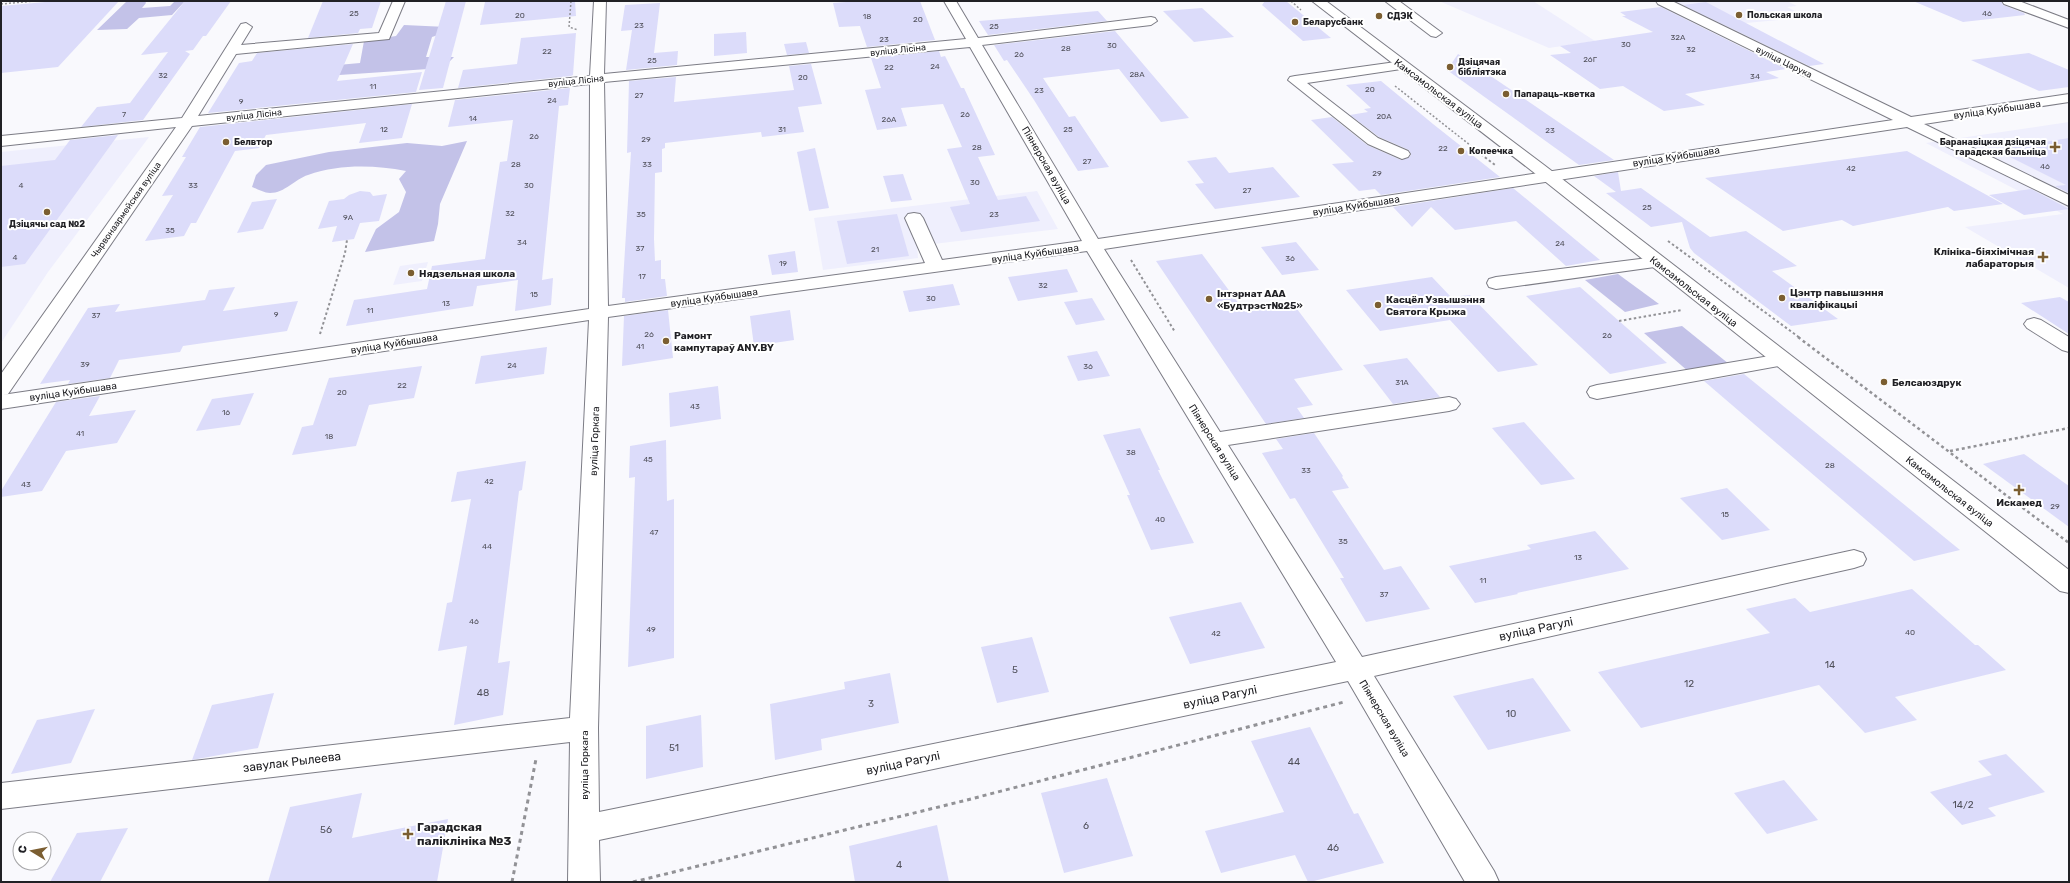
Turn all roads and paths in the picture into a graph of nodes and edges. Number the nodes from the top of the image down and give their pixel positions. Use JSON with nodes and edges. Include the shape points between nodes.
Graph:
{"nodes":[{"id":1,"x":35,"y":1,"type":"edge"},
{"id":2,"x":399,"y":1,"type":"edge"},
{"id":3,"x":600,"y":1,"type":"edge"},
{"id":4,"x":950,"y":1,"type":"edge"},
{"id":5,"x":1318,"y":1,"type":"edge"},
{"id":6,"x":1391,"y":1,"type":"edge"},
{"id":7,"x":1662,"y":1,"type":"edge"},
{"id":8,"x":2008,"y":1,"type":"edge"},
{"id":9,"x":1,"y":4,"type":"edge"},
{"id":10,"x":1151,"y":21,"type":"dead end"},
{"id":11,"x":2069,"y":24,"type":"edge"},
{"id":12,"x":246,"y":27,"type":"dead end"},
{"id":13,"x":1436,"y":33,"type":"dead end"},
{"id":14,"x":976,"y":42,"type":"junction"},
{"id":15,"x":232,"y":50,"type":"junction"},
{"id":16,"x":1403,"y":65,"type":"junction"},
{"id":17,"x":597,"y":79,"type":"junction"},
{"id":18,"x":2069,"y":98,"type":"edge"},
{"id":19,"x":1908,"y":121,"type":"junction"},
{"id":20,"x":187,"y":122,"type":"junction"},
{"id":21,"x":1,"y":141,"type":"edge"},
{"id":22,"x":1402,"y":154,"type":"dead end"},
{"id":23,"x":1547,"y":176,"type":"junction"},
{"id":24,"x":2069,"y":201,"type":"edge"},
{"id":25,"x":914,"y":218,"type":"dead end"},
{"id":26,"x":347,"y":240,"type":"dead end"},
{"id":27,"x":1666,"y":240,"type":"dead end"},
{"id":28,"x":1093,"y":245,"type":"junction"},
{"id":29,"x":1656,"y":262,"type":"junction"},
{"id":30,"x":936,"y":266,"type":"junction"},
{"id":31,"x":1496,"y":283,"type":"dead end"},
{"id":32,"x":1682,"y":310,"type":"dead end"},
{"id":33,"x":598,"y":312,"type":"junction"},
{"id":34,"x":1619,"y":321,"type":"dead end"},
{"id":35,"x":2034,"y":324,"type":"dead end"},
{"id":36,"x":2069,"y":346,"type":"edge"},
{"id":37,"x":313,"y":355,"type":"junction"},
{"id":38,"x":1782,"y":360,"type":"junction"},
{"id":39,"x":1,"y":389,"type":"edge"},
{"id":40,"x":1597,"y":392,"type":"dead end"},
{"id":41,"x":1,"y":402,"type":"edge"},
{"id":42,"x":1449,"y":404,"type":"dead end"},
{"id":43,"x":2069,"y":428,"type":"edge"},
{"id":44,"x":1214,"y":440,"type":"junction"},
{"id":45,"x":1950,"y":451,"type":"junction"},
{"id":46,"x":2069,"y":542,"type":"edge"},
{"id":47,"x":1854,"y":559,"type":"dead end"},
{"id":48,"x":2069,"y":584,"type":"edge"},
{"id":49,"x":1355,"y":669,"type":"junction"},
{"id":50,"x":1342,"y":702,"type":"dead end"},
{"id":51,"x":584,"y":728,"type":"junction"},
{"id":52,"x":541,"y":733,"type":"junction"},
{"id":53,"x":1,"y":796,"type":"edge"},
{"id":54,"x":584,"y":829,"type":"junction"},
{"id":55,"x":512,"y":882,"type":"edge"},
{"id":56,"x":584,"y":882,"type":"edge"},
{"id":57,"x":632,"y":882,"type":"edge"},
{"id":58,"x":1483,"y":882,"type":"edge"}],
"edges":[{"from":1,"to":9,"type":"path"},
{"from":2,"to":15,"type":"street","via":[[384,36]]},
{"from":3,"to":17,"type":"street","name":"вуліца Горкага"},
{"from":4,"to":14,"type":"street","name":"Піянерская вуліца"},
{"from":5,"to":16,"type":"street","name":"Камсамольская вуліца"},
{"from":6,"to":13,"type":"street"},
{"from":7,"to":19,"type":"street","name":"вуліца Царука"},
{"from":8,"to":11,"type":"street"},
{"from":10,"to":14,"type":"street","name":"вуліца Лісіна"},
{"from":12,"to":15,"type":"street","name":"Чырвонаармейская вуліца"},
{"from":14,"to":17,"type":"street","name":"вуліца Лісіна"},
{"from":14,"to":28,"type":"street","name":"Піянерская вуліца"},
{"from":15,"to":20,"type":"street","name":"Чырвонаармейская вуліца"},
{"from":16,"to":22,"type":"street","via":[[1295,80],[1373,141]]},
{"from":16,"to":23,"type":"street","name":"Камсамольская вуліца"},
{"from":17,"to":20,"type":"street","name":"вуліца Лісіна"},
{"from":17,"to":33,"type":"street","name":"вуліца Горкага"},
{"from":18,"to":19,"type":"street","name":"вуліца Куйбышава"},
{"from":19,"to":23,"type":"street","name":"вуліца Куйбышава"},
{"from":19,"to":24,"type":"street","name":"вуліца Царука"},
{"from":20,"to":21,"type":"street","name":"вуліца Лісіна"},
{"from":20,"to":39,"type":"street","name":"Чырвонаармейская вуліца"},
{"from":23,"to":28,"type":"street","name":"вуліца Куйбышава"},
{"from":23,"to":29,"type":"street","name":"Камсамольская вуліца"},
{"from":25,"to":30,"type":"street"},
{"from":26,"to":37,"type":"path"},
{"from":27,"to":45,"type":"path","via":[[1810,344]]},
{"from":28,"to":30,"type":"street","name":"вуліца Куйбышава"},
{"from":28,"to":44,"type":"street","name":"Піянерская вуліца"},
{"from":29,"to":31,"type":"street"},
{"from":29,"to":38,"type":"street","name":"Камсамольская вуліца"},
{"from":30,"to":33,"type":"street","name":"вуліца Куйбышава"},
{"from":32,"to":34,"type":"path"},
{"from":33,"to":37,"type":"street","name":"вуліца Куйбышава"},
{"from":33,"to":51,"type":"street","name":"вуліца Горкага"},
{"from":35,"to":36,"type":"street"},
{"from":37,"to":41,"type":"street","name":"вуліца Куйбышава"},
{"from":38,"to":40,"type":"street"},
{"from":38,"to":48,"type":"street","name":"Камсамольская вуліца"},
{"from":42,"to":44,"type":"street"},
{"from":43,"to":45,"type":"path"},
{"from":44,"to":49,"type":"street","name":"Піянерская вуліца"},
{"from":45,"to":46,"type":"path"},
{"from":47,"to":49,"type":"street","name":"вуліца Рагулі"},
{"from":49,"to":54,"type":"street","name":"вуліца Рагулі"},
{"from":49,"to":58,"type":"street","name":"Піянерская вуліца"},
{"from":50,"to":57,"type":"path","via":[[963,801]]},
{"from":51,"to":52,"type":"street","name":"завулак Рылеева"},
{"from":51,"to":54,"type":"street","name":"вуліца Горкага"},
{"from":52,"to":53,"type":"street","name":"завулак Рылеева"},
{"from":52,"to":55,"type":"path"},
{"from":54,"to":56,"type":"street","name":"вуліца Горкага"}]}
